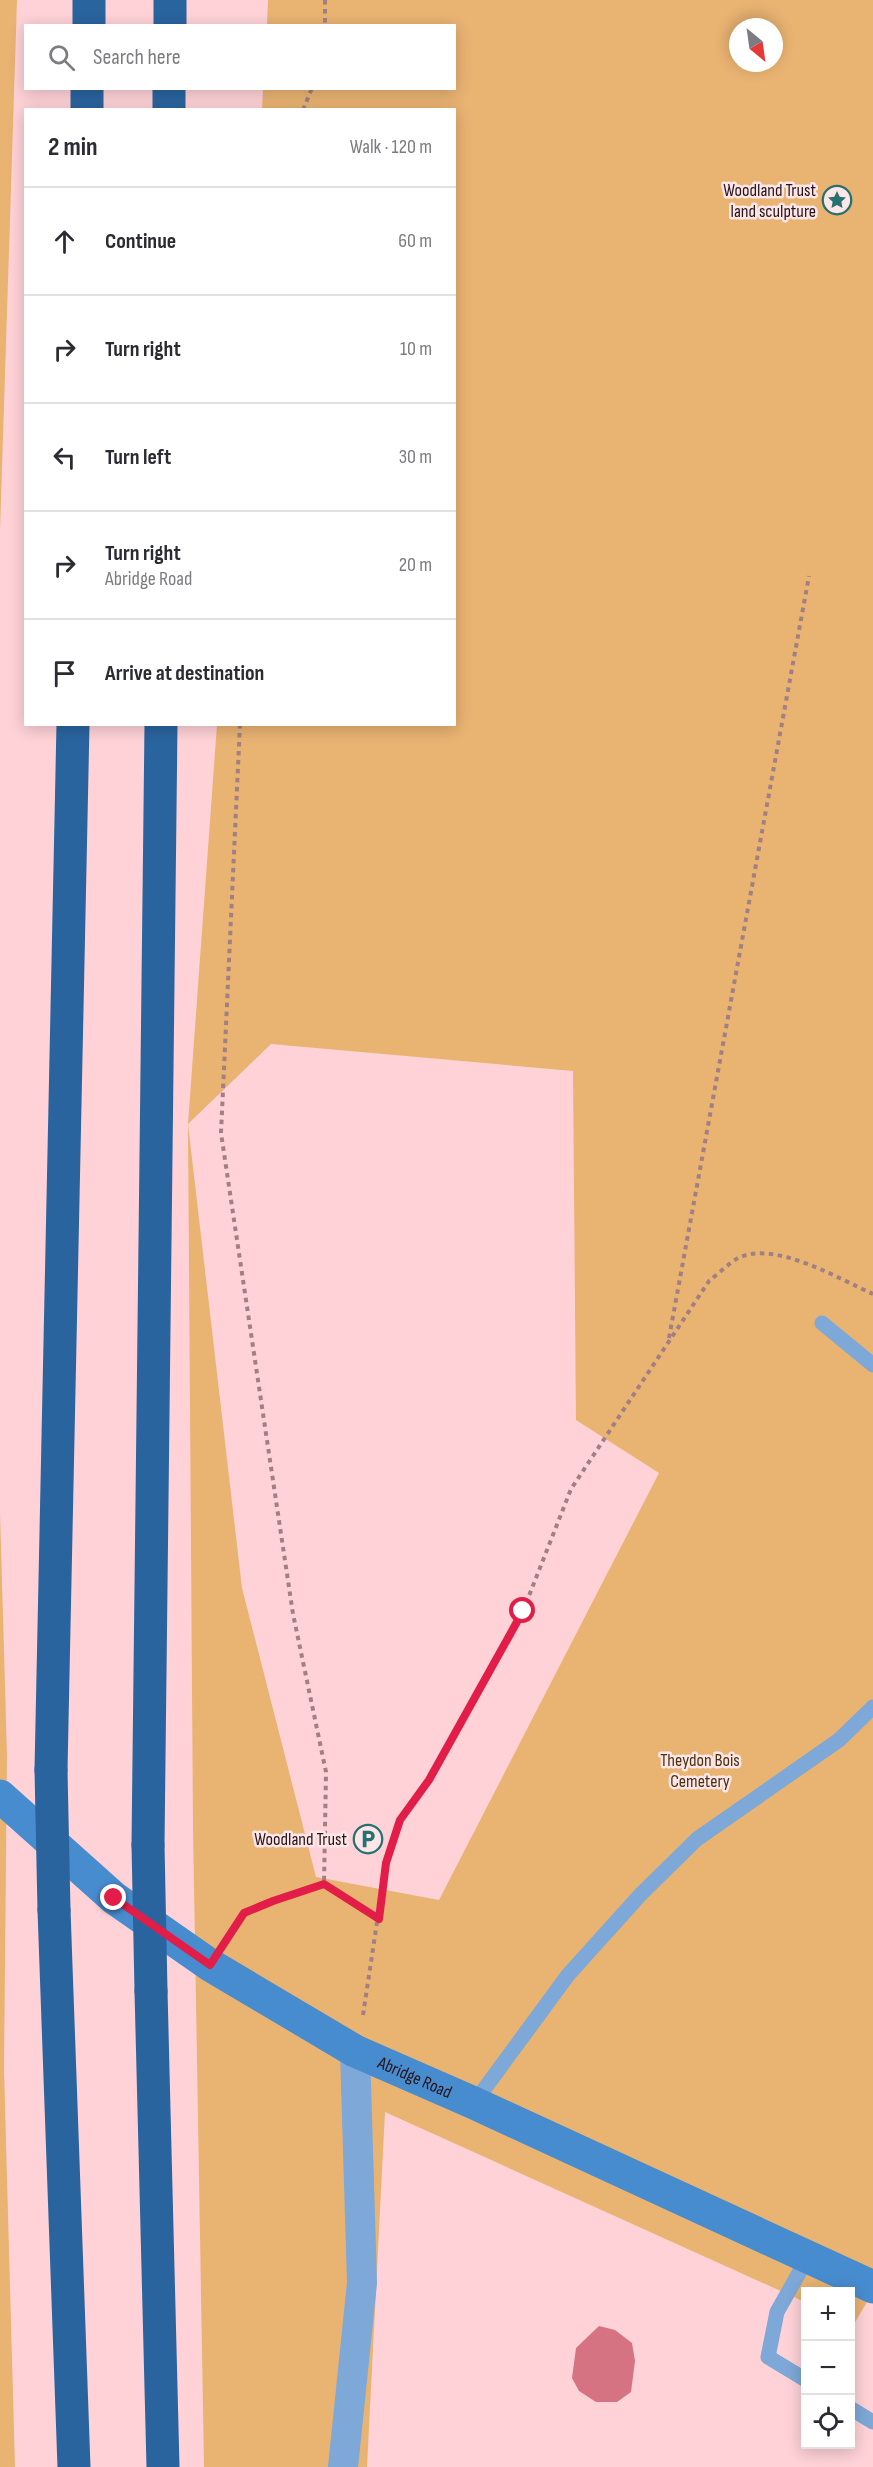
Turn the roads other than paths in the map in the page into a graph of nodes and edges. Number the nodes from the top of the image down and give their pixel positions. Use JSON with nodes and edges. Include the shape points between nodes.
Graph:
{"nodes":[{"id":1,"x":89,"y":0,"type":"edge"},
{"id":2,"x":170,"y":0,"type":"edge"},
{"id":3,"x":89,"y":24,"type":"edge"},
{"id":4,"x":170,"y":24,"type":"edge"},
{"id":5,"x":87,"y":90,"type":"edge"},
{"id":6,"x":169,"y":90,"type":"edge"},
{"id":7,"x":87,"y":108,"type":"edge"},
{"id":8,"x":169,"y":108,"type":"edge"},
{"id":9,"x":73,"y":726,"type":"edge"},
{"id":10,"x":161,"y":726,"type":"edge"},
{"id":11,"x":822,"y":1323,"type":"dead end"},
{"id":12,"x":873,"y":1365,"type":"edge"},
{"id":13,"x":873,"y":1707,"type":"edge"},
{"id":14,"x":0,"y":1796,"type":"edge"},
{"id":15,"x":355,"y":2051,"type":"junction"},
{"id":16,"x":474,"y":2103,"type":"junction"},
{"id":17,"x":808,"y":2257,"type":"junction"},
{"id":18,"x":873,"y":2287,"type":"edge"},
{"id":19,"x":801,"y":2377,"type":"edge"},
{"id":20,"x":855,"y":2411,"type":"edge"},
{"id":21,"x":873,"y":2422,"type":"edge"},
{"id":22,"x":74,"y":2467,"type":"edge"},
{"id":23,"x":163,"y":2467,"type":"edge"},
{"id":24,"x":343,"y":2467,"type":"edge"}],
"edges":[{"from":1,"to":3,"type":"highway"},
{"from":2,"to":4,"type":"highway"},
{"from":5,"to":7,"type":"highway"},
{"from":6,"to":8,"type":"highway"},
{"from":9,"to":22,"type":"highway","bridge":true,"via":[[51,1770]]},
{"from":10,"to":23,"type":"highway","bridge":true,"via":[[148,1845]]},
{"from":11,"to":12,"type":"lane"},
{"from":13,"to":16,"type":"lane","via":[[839,1740],[706,1832],[641,1894],[568,1975]]},
{"from":14,"to":15,"type":"main road","name":"Abridge Road","via":[[114,1898],[210,1965]]},
{"from":15,"to":16,"type":"main road","name":"Abridge Road"},
{"from":15,"to":24,"type":"street","via":[[362,2283]]},
{"from":16,"to":17,"type":"main road","name":"Abridge Road"},
{"from":17,"to":18,"type":"main road","name":"Abridge Road"},
{"from":17,"to":19,"type":"lane","via":[[777,2312],[768,2357]]},
{"from":20,"to":21,"type":"lane"}]}
